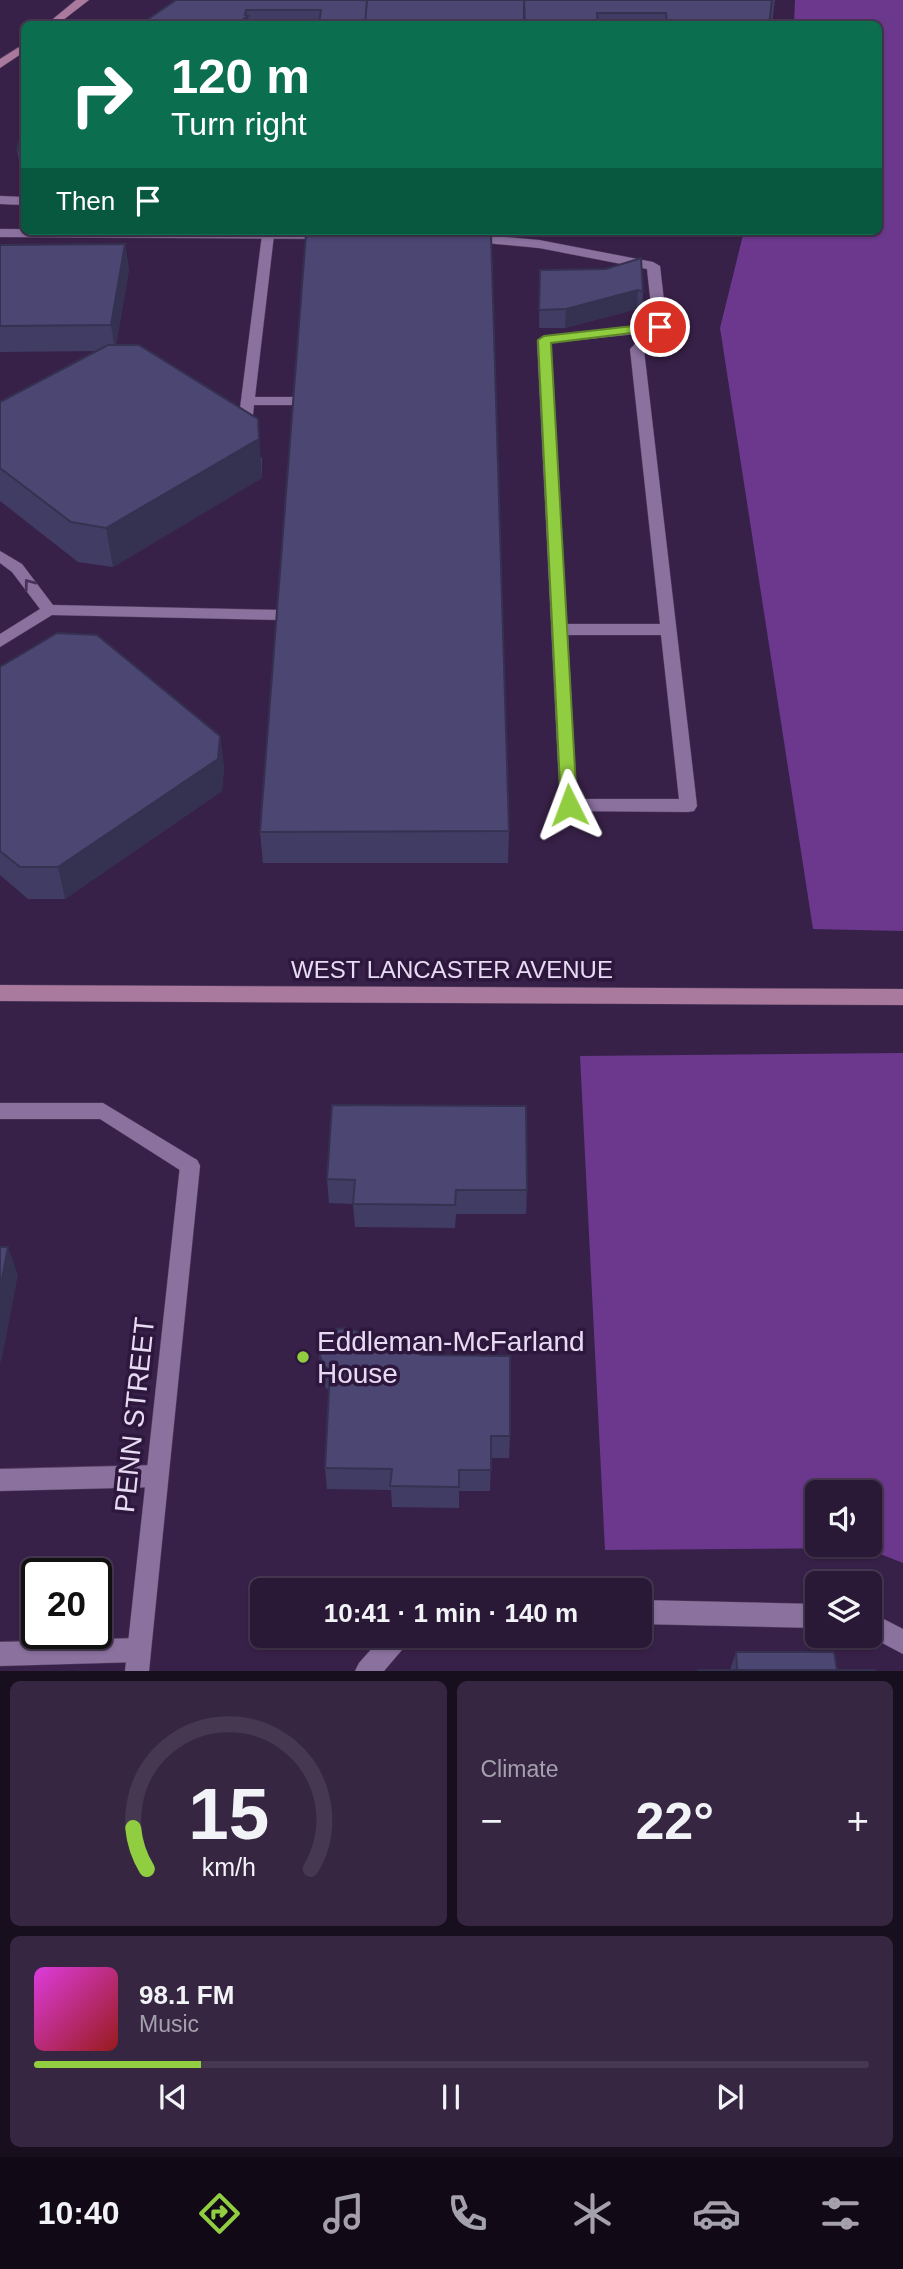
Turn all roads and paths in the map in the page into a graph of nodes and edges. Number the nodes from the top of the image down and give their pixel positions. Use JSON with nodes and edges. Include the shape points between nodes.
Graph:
{"nodes":[{"id":1,"x":83,"y":0,"type":"edge"},
{"id":2,"x":56,"y":21,"type":"edge"},
{"id":3,"x":21,"y":49,"type":"edge"},
{"id":4,"x":0,"y":65,"type":"edge"},
{"id":5,"x":0,"y":200,"type":"edge"},
{"id":6,"x":21,"y":201,"type":"edge"},
{"id":7,"x":0,"y":233,"type":"edge"},
{"id":8,"x":21,"y":233,"type":"edge"},
{"id":9,"x":268,"y":235,"type":"joint"},
{"id":10,"x":344,"y":235,"type":"edge"},
{"id":11,"x":457,"y":238,"type":"edge"},
{"id":12,"x":660,"y":327,"type":"junction"},
{"id":13,"x":248,"y":401,"type":"junction"},
{"id":14,"x":298,"y":401,"type":"edge"},
{"id":15,"x":245,"y":424,"type":"edge"},
{"id":16,"x":0,"y":556,"type":"edge"},
{"id":17,"x":49,"y":610,"type":"junction"},
{"id":18,"x":282,"y":615,"type":"edge"},
{"id":19,"x":560,"y":629,"type":"junction"},
{"id":20,"x":669,"y":630,"type":"junction"},
{"id":21,"x":0,"y":641,"type":"edge"},
{"id":22,"x":0,"y":993,"type":"edge"},
{"id":23,"x":903,"y":997,"type":"edge"},
{"id":24,"x":0,"y":1111,"type":"edge"},
{"id":25,"x":157,"y":1476,"type":"junction"},
{"id":26,"x":0,"y":1480,"type":"edge"},
{"id":27,"x":652,"y":1612,"type":"edge"},
{"id":28,"x":805,"y":1616,"type":"edge"},
{"id":29,"x":882,"y":1631,"type":"edge"},
{"id":30,"x":903,"y":1642,"type":"edge"},
{"id":31,"x":388,"y":1648,"type":"edge"},
{"id":32,"x":0,"y":1654,"type":"edge"},
{"id":33,"x":138,"y":1660,"type":"edge"},
{"id":34,"x":367,"y":1671,"type":"edge"}],
"edges":[{"from":1,"to":2,"type":"main road"},
{"from":3,"to":4,"type":"main road"},
{"from":5,"to":6,"type":"street"},
{"from":7,"to":8,"type":"street"},
{"from":9,"to":10,"type":"street"},
{"from":9,"to":13,"type":"street"},
{"from":11,"to":12,"type":"street","via":[[540,244],[653,266]]},
{"from":12,"to":19,"type":"street","via":[[544,340]]},
{"from":12,"to":20,"type":"street","via":[[637,349]]},
{"from":13,"to":14,"type":"street"},
{"from":13,"to":15,"type":"street"},
{"from":17,"to":16,"type":"street","one_way":true,"via":[[17,568]]},
{"from":17,"to":18,"type":"street"},
{"from":17,"to":21,"type":"street"},
{"from":19,"to":20,"type":"street"},
{"from":19,"to":20,"type":"street","via":[[569,805],[688,806]]},
{"from":22,"to":23,"type":"main road","name":"WEST LANCASTER AVENUE"},
{"from":24,"to":25,"type":"street","name":"PENN STREET","via":[[103,1111],[190,1166]]},
{"from":25,"to":26,"type":"street"},
{"from":25,"to":33,"type":"street","name":"PENN STREET"},
{"from":27,"to":28,"type":"street"},
{"from":29,"to":30,"type":"street"},
{"from":31,"to":34,"type":"street"},
{"from":32,"to":33,"type":"street"}]}
